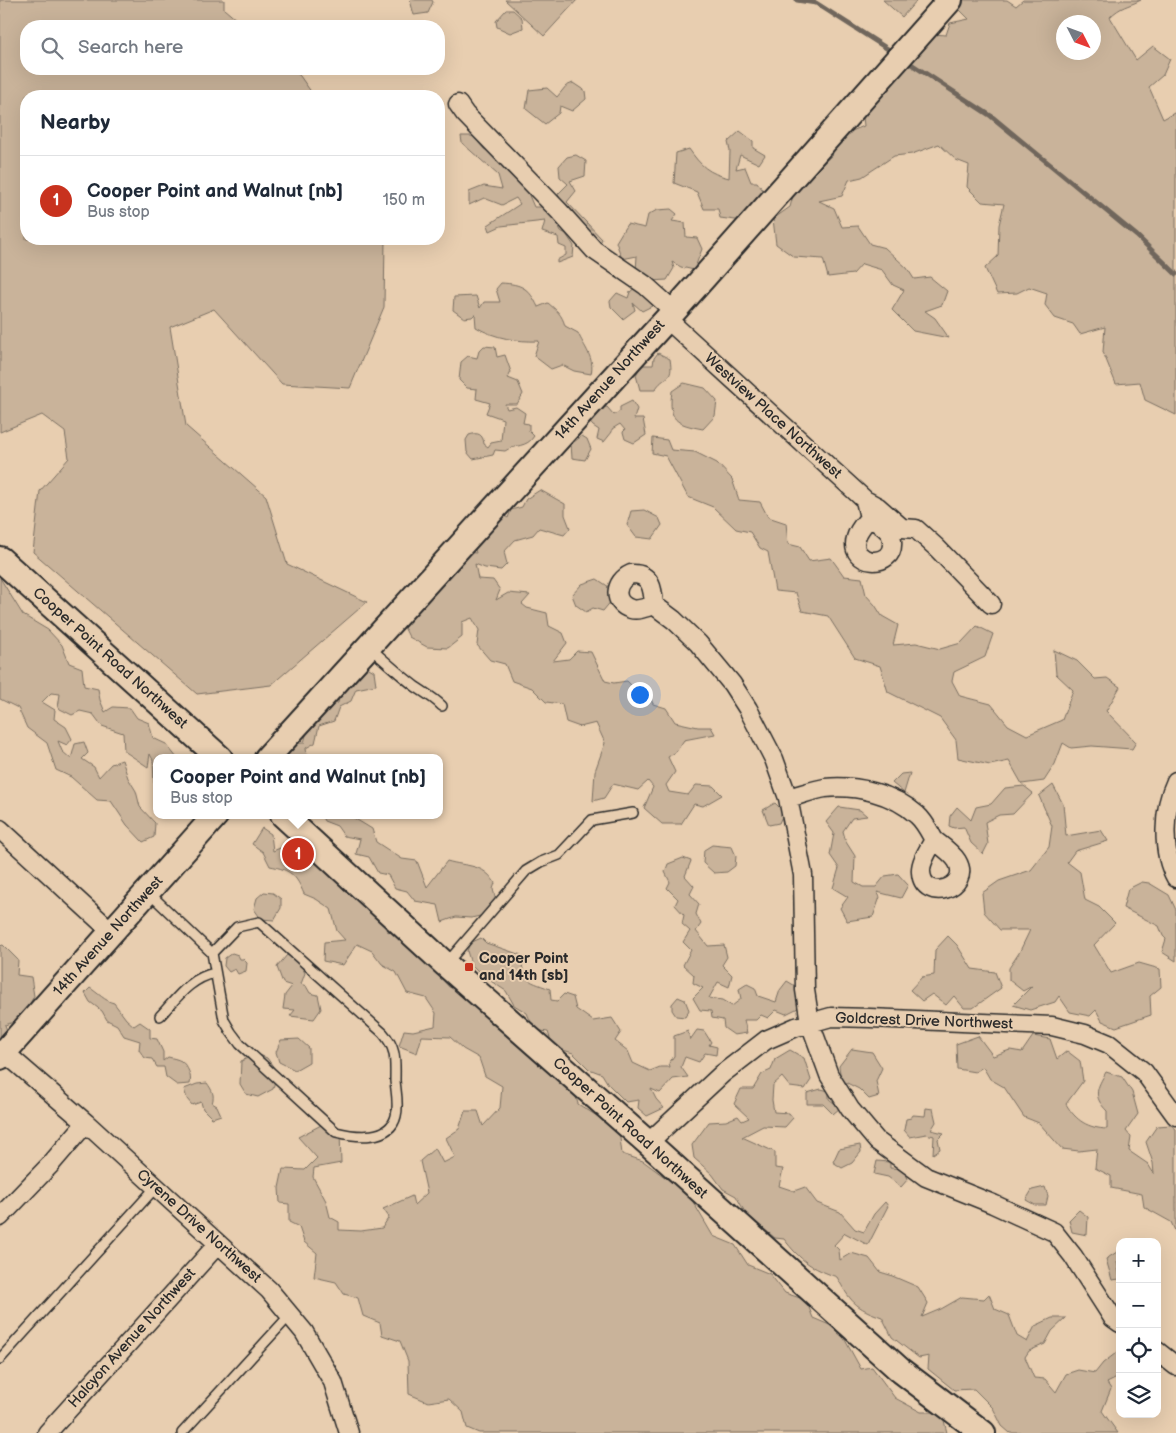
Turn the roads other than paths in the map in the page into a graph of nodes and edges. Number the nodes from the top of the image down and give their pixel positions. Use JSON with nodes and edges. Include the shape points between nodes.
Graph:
{"nodes":[{"id":1,"x":950,"y":0,"type":"edge"},
{"id":2,"x":458,"y":104,"type":"dead end"},
{"id":3,"x":670,"y":315,"type":"junction"},
{"id":4,"x":865,"y":500,"type":"junction"},
{"id":5,"x":869,"y":518,"type":"dead end"},
{"id":6,"x":0,"y":559,"type":"edge"},
{"id":7,"x":991,"y":604,"type":"dead end"},
{"id":8,"x":654,"y":605,"type":"dead end"},
{"id":9,"x":368,"y":645,"type":"junction"},
{"id":10,"x":442,"y":706,"type":"dead end"},
{"id":11,"x":216,"y":754,"type":"edge"},
{"id":12,"x":271,"y":754,"type":"edge"},
{"id":13,"x":1176,"y":781,"type":"edge"},
{"id":14,"x":788,"y":798,"type":"junction"},
{"id":15,"x":633,"y":813,"type":"dead end"},
{"id":16,"x":212,"y":819,"type":"edge"},
{"id":17,"x":287,"y":819,"type":"edge"},
{"id":18,"x":0,"y":829,"type":"edge"},
{"id":19,"x":934,"y":840,"type":"dead end"},
{"id":20,"x":1176,"y":878,"type":"edge"},
{"id":21,"x":148,"y":892,"type":"junction"},
{"id":22,"x":112,"y":932,"type":"junction"},
{"id":23,"x":212,"y":954,"type":"junction"},
{"id":24,"x":445,"y":964,"type":"junction"},
{"id":25,"x":215,"y":972,"type":"junction"},
{"id":26,"x":160,"y":1016,"type":"dead end"},
{"id":27,"x":810,"y":1023,"type":"junction"},
{"id":28,"x":2,"y":1055,"type":"edge"},
{"id":29,"x":1176,"y":1116,"type":"edge"},
{"id":30,"x":86,"y":1123,"type":"junction"},
{"id":31,"x":648,"y":1143,"type":"junction"},
{"id":32,"x":156,"y":1187,"type":"junction"},
{"id":33,"x":0,"y":1217,"type":"edge"},
{"id":34,"x":218,"y":1244,"type":"junction"},
{"id":35,"x":290,"y":1315,"type":"junction"},
{"id":36,"x":1116,"y":1320,"type":"edge"},
{"id":37,"x":1161,"y":1355,"type":"edge"},
{"id":38,"x":0,"y":1359,"type":"edge"},
{"id":39,"x":1176,"y":1366,"type":"edge"},
{"id":40,"x":47,"y":1433,"type":"edge"},
{"id":41,"x":182,"y":1433,"type":"edge"},
{"id":42,"x":349,"y":1433,"type":"edge"},
{"id":43,"x":983,"y":1433,"type":"edge"}],
"edges":[{"from":1,"to":3,"type":"street","name":"14th Avenue Northwest"},
{"from":2,"to":3,"type":"street","name":"Westview Place Northwest","via":[[594,250],[644,286]]},
{"from":3,"to":4,"type":"street","name":"Westview Place Northwest"},
{"from":3,"to":9,"type":"street","name":"14th Avenue Northwest"},
{"from":4,"to":5,"type":"street"},
{"from":4,"to":7,"type":"street","name":"Westview Place Northwest","via":[[902,528],[916,529]]},
{"from":6,"to":11,"type":"street","name":"Cooper Point Road Northwest"},
{"from":8,"to":14,"type":"street","via":[[698,644],[732,684],[774,759]]},
{"from":9,"to":10,"type":"lane","via":[[394,670]]},
{"from":9,"to":12,"type":"street","name":"14th Avenue Northwest"},
{"from":13,"to":20,"type":"street","via":[[1170,793],[1165,825],[1169,866]]},
{"from":14,"to":19,"type":"street","via":[[824,788],[867,790],[916,814]]},
{"from":14,"to":27,"type":"street","via":[[803,875],[805,990]]},
{"from":15,"to":24,"type":"lane","via":[[592,820],[559,855],[526,871]]},
{"from":16,"to":21,"type":"street","name":"14th Avenue Northwest"},
{"from":17,"to":24,"type":"street","name":"Cooper Point Road Northwest"},
{"from":18,"to":22,"type":"street"},
{"from":21,"to":22,"type":"street","name":"14th Avenue Northwest"},
{"from":21,"to":23,"type":"lane"},
{"from":22,"to":28,"type":"street","name":"14th Avenue Northwest"},
{"from":23,"to":25,"type":"lane"},
{"from":23,"to":25,"type":"lane","via":[[237,928],[259,922],[383,1033],[392,1044],[394,1057],[397,1114],[392,1126],[385,1132],[351,1136],[336,1132],[323,1121],[230,1032],[224,1020]]},
{"from":24,"to":31,"type":"street","name":"Cooper Point Road Northwest"},
{"from":25,"to":26,"type":"lane","via":[[193,981]]},
{"from":27,"to":29,"type":"street","name":"Goldcrest Drive Northwest","via":[[831,1017],[870,1018],[1052,1026],[1085,1034],[1110,1044],[1144,1072]]},
{"from":27,"to":31,"type":"street","name":"Goldcrest Drive Northwest","via":[[766,1040],[722,1074]]},
{"from":27,"to":36,"type":"street","via":[[829,1075],[850,1109],[877,1141],[926,1178],[1054,1232]]},
{"from":28,"to":30,"type":"street","name":"Cyrene Drive Northwest"},
{"from":30,"to":32,"type":"street","name":"Cyrene Drive Northwest"},
{"from":30,"to":33,"type":"street"},
{"from":31,"to":43,"type":"street","name":"Cooper Point Road Northwest","via":[[900,1370]]},
{"from":32,"to":34,"type":"street","name":"Cyrene Drive Northwest"},
{"from":32,"to":38,"type":"lane"},
{"from":34,"to":35,"type":"street","name":"Cyrene Drive Northwest","via":[[269,1290]]},
{"from":34,"to":40,"type":"street","name":"Halcyon Avenue Northwest"},
{"from":35,"to":41,"type":"lane"},
{"from":35,"to":42,"type":"street","name":"Cyrene Drive Northwest","via":[[334,1382]]},
{"from":37,"to":39,"type":"street"}]}
